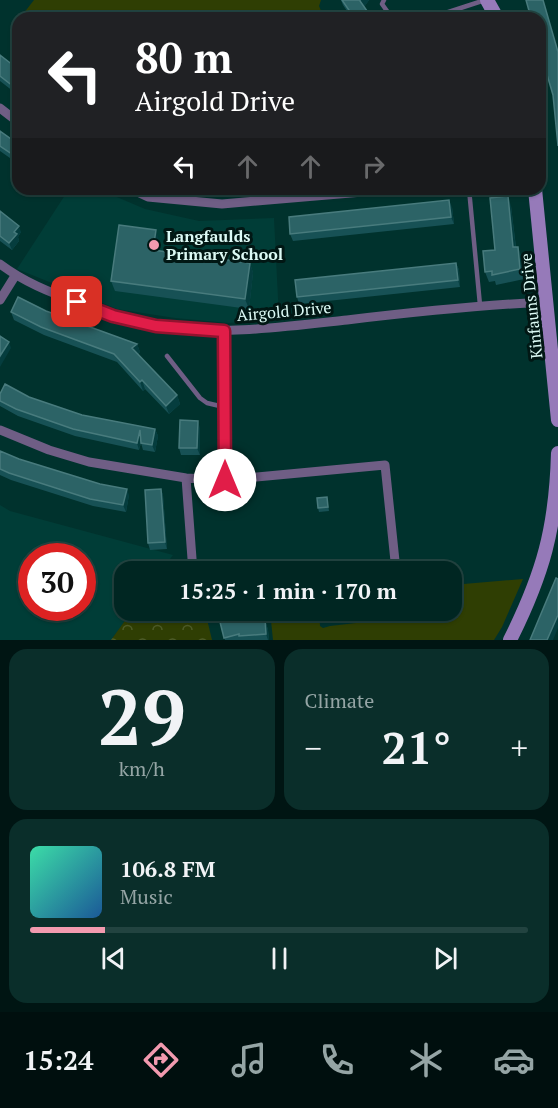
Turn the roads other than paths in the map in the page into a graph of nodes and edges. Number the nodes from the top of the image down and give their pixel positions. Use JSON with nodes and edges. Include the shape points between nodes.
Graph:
{"nodes":[{"id":1,"x":486,"y":0,"type":"edge"},
{"id":2,"x":449,"y":12,"type":"edge"},
{"id":3,"x":0,"y":108,"type":"edge"},
{"id":4,"x":12,"y":118,"type":"edge"},
{"id":5,"x":162,"y":195,"type":"edge"},
{"id":6,"x":328,"y":195,"type":"edge"},
{"id":7,"x":470,"y":195,"type":"edge"},
{"id":8,"x":536,"y":195,"type":"edge"},
{"id":9,"x":0,"y":264,"type":"edge"},
{"id":10,"x":15,"y":276,"type":"junction"},
{"id":11,"x":0,"y":300,"type":"edge"},
{"id":12,"x":547,"y":302,"type":"junction"},
{"id":13,"x":480,"y":304,"type":"junction"},
{"id":14,"x":224,"y":331,"type":"junction"},
{"id":15,"x":167,"y":356,"type":"dead end"},
{"id":16,"x":224,"y":407,"type":"junction"},
{"id":17,"x":558,"y":420,"type":"edge"},
{"id":18,"x":0,"y":430,"type":"edge"},
{"id":19,"x":558,"y":453,"type":"edge"},
{"id":20,"x":186,"y":478,"type":"junction"},
{"id":21,"x":225,"y":480,"type":"junction"},
{"id":22,"x":192,"y":561,"type":"edge"},
{"id":23,"x":395,"y":561,"type":"dead end"},
{"id":24,"x":510,"y":640,"type":"edge"}],
"edges":[{"from":1,"to":2,"type":"lane"},
{"from":3,"to":4,"type":"street"},
{"from":5,"to":6,"type":"street","via":[[222,204]]},
{"from":7,"to":13,"type":"lane"},
{"from":8,"to":12,"type":"street","name":"Kinfauns Drive"},
{"from":9,"to":10,"type":"street","name":"Airgold Drive"},
{"from":10,"to":11,"type":"street"},
{"from":10,"to":14,"type":"street","name":"Airgold Drive","via":[[113,316],[156,326]]},
{"from":12,"to":13,"type":"street","name":"Airgold Drive"},
{"from":12,"to":17,"type":"street","name":"Kinfauns Drive"},
{"from":13,"to":14,"type":"street","name":"Airgold Drive"},
{"from":14,"to":16,"type":"street"},
{"from":15,"to":16,"type":"lane","via":[[200,398]]},
{"from":16,"to":21,"type":"street"},
{"from":18,"to":20,"type":"street","via":[[89,462]]},
{"from":19,"to":24,"type":"street","via":[[555,513],[546,554]]},
{"from":20,"to":21,"type":"street"},
{"from":20,"to":22,"type":"street"},
{"from":21,"to":23,"type":"street","via":[[385,465]]}]}
